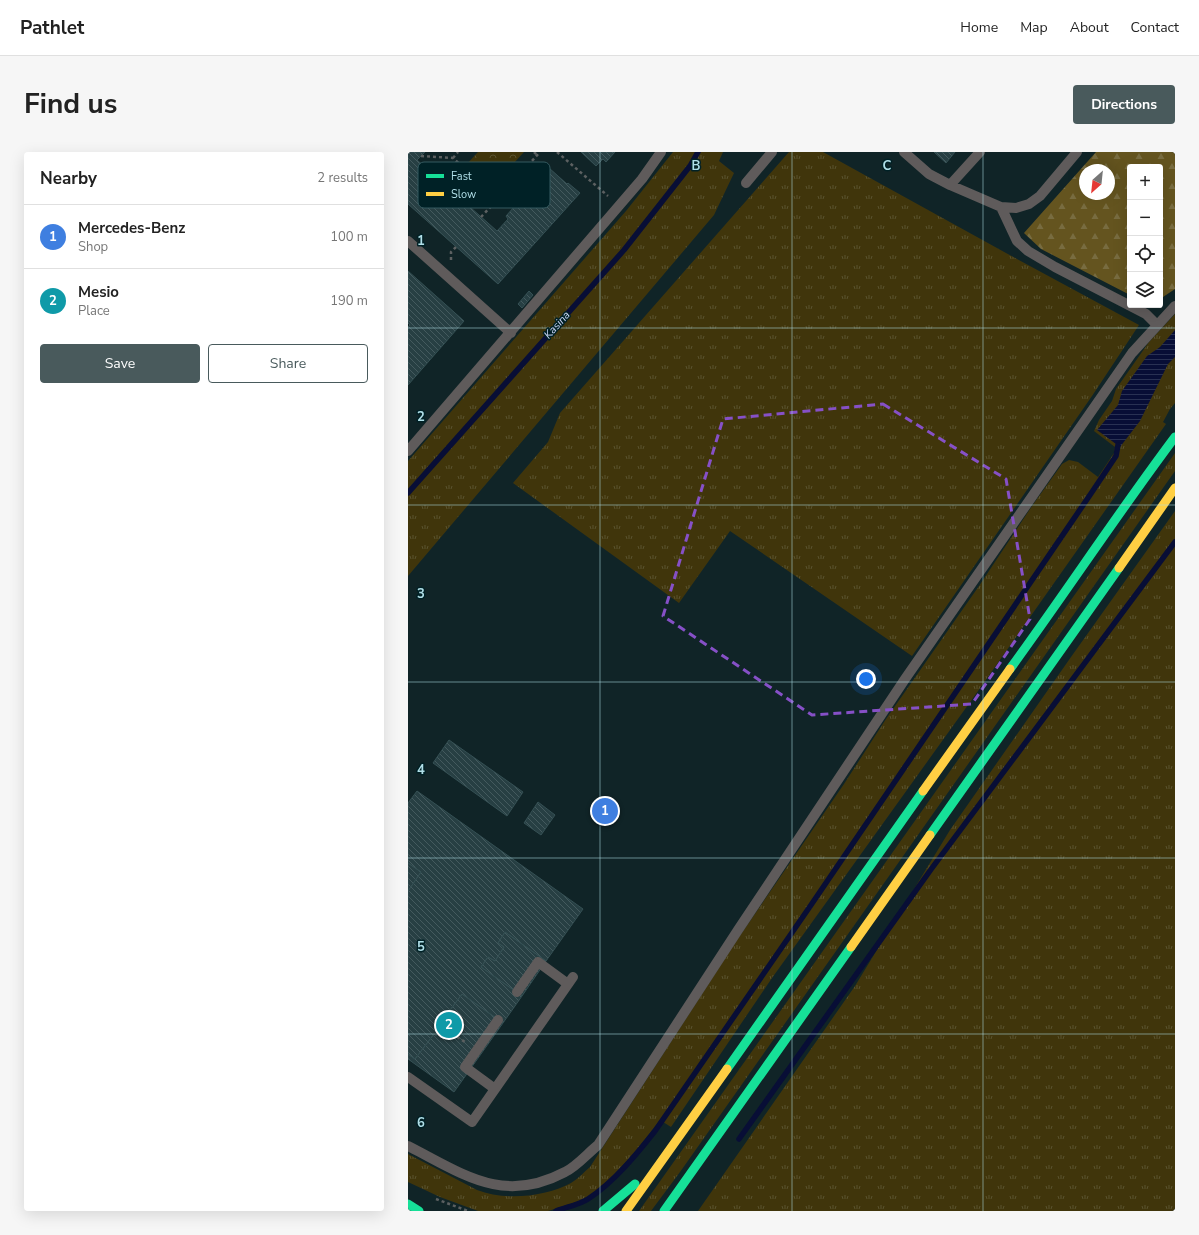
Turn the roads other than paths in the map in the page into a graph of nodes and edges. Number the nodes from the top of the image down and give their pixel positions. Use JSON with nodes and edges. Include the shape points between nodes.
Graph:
{"nodes":[{"id":1,"x":661,"y":152,"type":"edge"},
{"id":2,"x":772,"y":152,"type":"edge"},
{"id":3,"x":904,"y":152,"type":"edge"},
{"id":4,"x":980,"y":152,"type":"edge"},
{"id":5,"x":1077,"y":152,"type":"edge"},
{"id":6,"x":746,"y":183,"type":"dead end"},
{"id":7,"x":950,"y":185,"type":"junction"},
{"id":8,"x":1001,"y":206,"type":"junction"},
{"id":9,"x":408,"y":241,"type":"edge"},
{"id":10,"x":1175,"y":306,"type":"edge"},
{"id":11,"x":1157,"y":324,"type":"junction"},
{"id":12,"x":511,"y":333,"type":"junction"},
{"id":13,"x":1175,"y":437,"type":"edge"},
{"id":14,"x":408,"y":451,"type":"edge"},
{"id":15,"x":1175,"y":488,"type":"edge"},
{"id":16,"x":517,"y":992,"type":"dead end"},
{"id":17,"x":498,"y":1020,"type":"dead end"},
{"id":18,"x":408,"y":1077,"type":"edge"},
{"id":19,"x":495,"y":1089,"type":"junction"},
{"id":20,"x":408,"y":1146,"type":"edge"},
{"id":21,"x":663,"y":1160,"type":"junction"},
{"id":22,"x":688,"y":1177,"type":"junction"},
{"id":23,"x":408,"y":1204,"type":"edge"},
{"id":24,"x":680,"y":1204,"type":"dead end"},
{"id":25,"x":419,"y":1211,"type":"edge"},
{"id":26,"x":603,"y":1211,"type":"edge"},
{"id":27,"x":626,"y":1211,"type":"edge"},
{"id":28,"x":664,"y":1211,"type":"edge"}],
"edges":[{"from":1,"to":12,"type":"lane","via":[[642,179]]},
{"from":2,"to":6,"type":"lane"},
{"from":3,"to":7,"type":"lane","via":[[929,174]]},
{"from":4,"to":7,"type":"lane"},
{"from":5,"to":8,"type":"lane","via":[[1040,196],[1029,204],[1016,208]]},
{"from":7,"to":8,"type":"lane"},
{"from":8,"to":11,"type":"lane","via":[[1017,241],[1028,251],[1146,314]]},
{"from":9,"to":12,"type":"lane"},
{"from":10,"to":11,"type":"lane"},
{"from":11,"to":20,"type":"lane","via":[[1132,353],[910,672],[598,1145],[566,1172],[542,1182],[520,1187],[498,1186],[471,1178]]},
{"from":12,"to":14,"type":"lane"},
{"from":13,"to":21,"type":"main road"},
{"from":15,"to":22,"type":"main road"},
{"from":16,"to":19,"type":"lane","via":[[538,962],[571,981]]},
{"from":17,"to":19,"type":"lane","via":[[464,1067]]},
{"from":18,"to":19,"type":"lane","via":[[472,1122]]},
{"from":21,"to":26,"type":"main road"},
{"from":21,"to":27,"type":"main road"},
{"from":22,"to":24,"type":"main road"},
{"from":22,"to":28,"type":"main road"},
{"from":23,"to":25,"type":"main road"}]}
